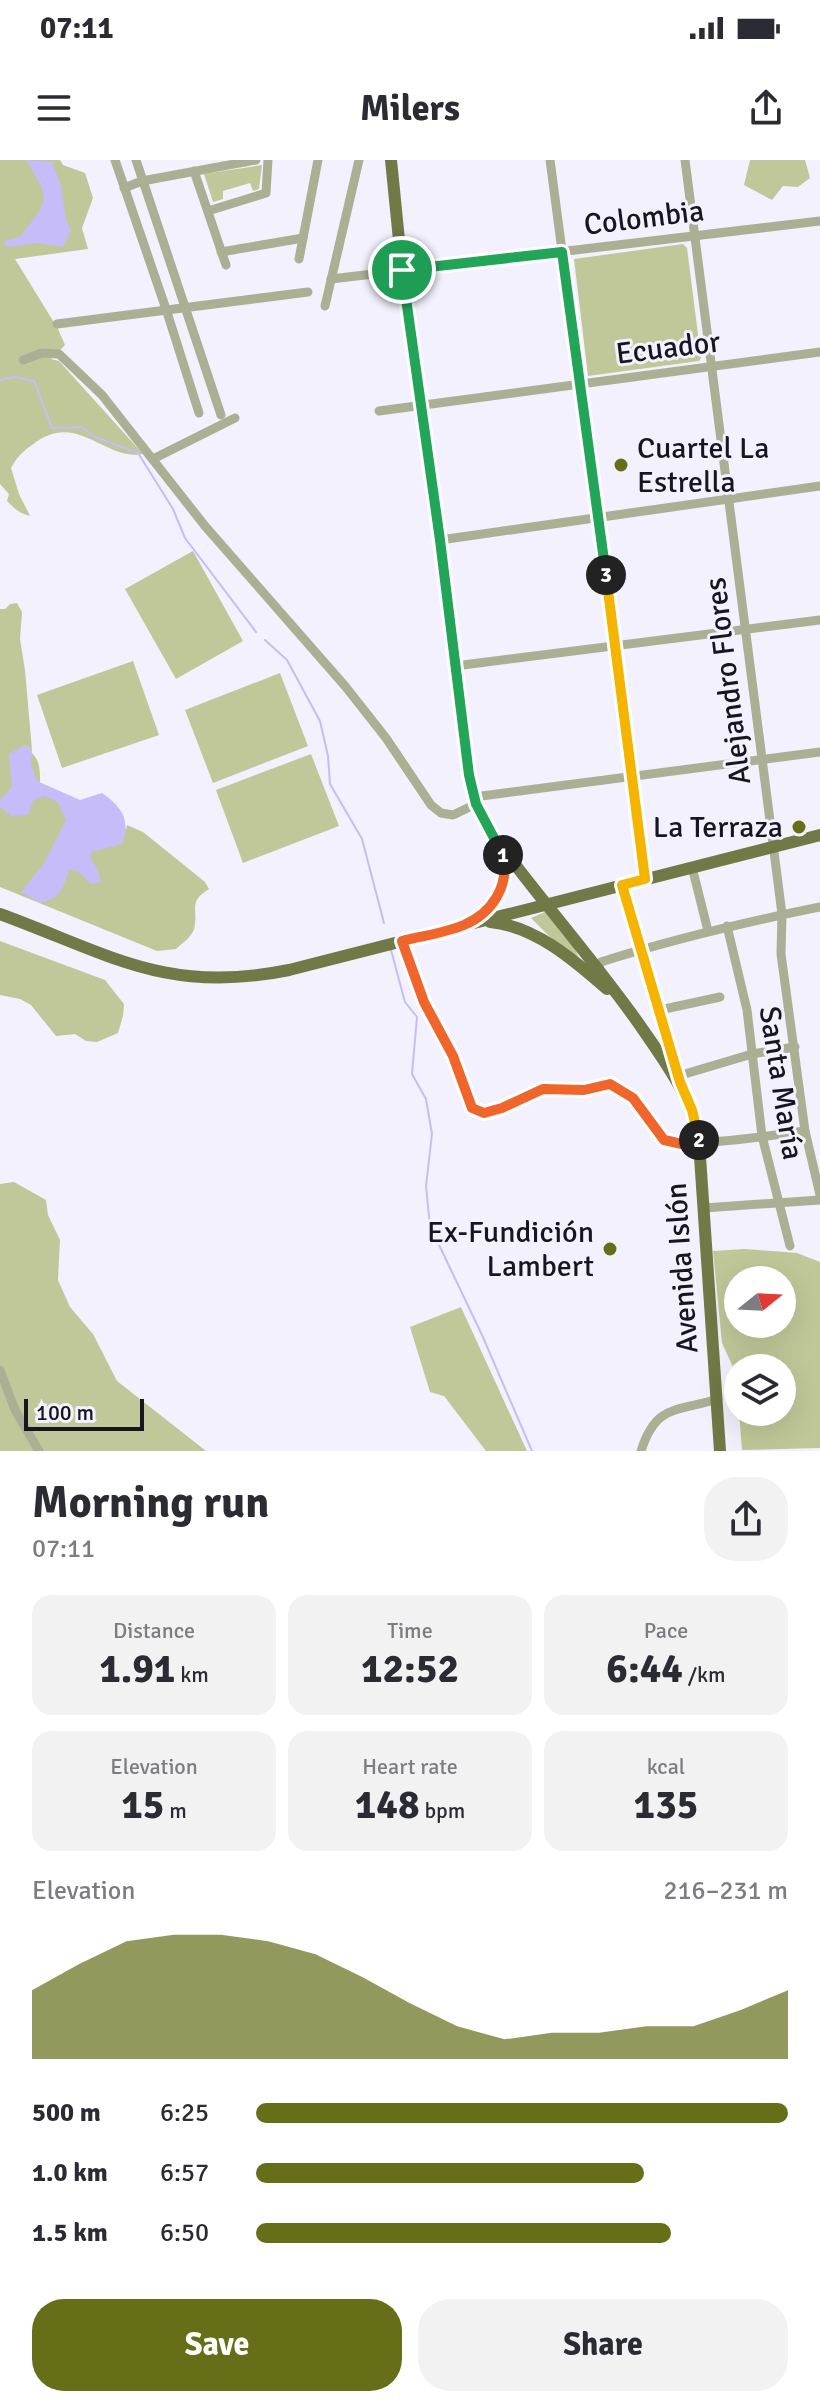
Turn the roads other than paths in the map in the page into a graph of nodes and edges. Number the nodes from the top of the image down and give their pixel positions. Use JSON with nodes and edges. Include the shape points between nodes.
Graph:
{"nodes":[{"id":1,"x":115,"y":160,"type":"edge"},
{"id":2,"x":136,"y":160,"type":"edge"},
{"id":3,"x":256,"y":160,"type":"edge"},
{"id":4,"x":268,"y":160,"type":"edge"},
{"id":5,"x":318,"y":160,"type":"edge"},
{"id":6,"x":359,"y":160,"type":"edge"},
{"id":7,"x":391,"y":160,"type":"edge"},
{"id":8,"x":550,"y":160,"type":"edge"},
{"id":9,"x":685,"y":160,"type":"edge"},
{"id":10,"x":194,"y":171,"type":"junction"},
{"id":11,"x":142,"y":181,"type":"junction"},
{"id":12,"x":124,"y":188,"type":"junction"},
{"id":13,"x":208,"y":211,"type":"junction"},
{"id":14,"x":820,"y":221,"type":"edge"},
{"id":15,"x":694,"y":236,"type":"junction"},
{"id":16,"x":303,"y":238,"type":"junction"},
{"id":17,"x":221,"y":252,"type":"junction"},
{"id":18,"x":562,"y":252,"type":"junction"},
{"id":19,"x":299,"y":259,"type":"dead end"},
{"id":20,"x":226,"y":265,"type":"dead end"},
{"id":21,"x":402,"y":270,"type":"junction"},
{"id":22,"x":331,"y":279,"type":"junction"},
{"id":23,"x":308,"y":292,"type":"dead end"},
{"id":24,"x":186,"y":306,"type":"junction"},
{"id":25,"x":325,"y":306,"type":"dead end"},
{"id":26,"x":166,"y":309,"type":"junction"},
{"id":27,"x":57,"y":324,"type":"dead end"},
{"id":28,"x":820,"y":352,"type":"edge"},
{"id":29,"x":23,"y":360,"type":"dead end"},
{"id":30,"x":711,"y":366,"type":"junction"},
{"id":31,"x":210,"y":381,"type":"junction"},
{"id":32,"x":580,"y":384,"type":"junction"},
{"id":33,"x":191,"y":387,"type":"junction"},
{"id":34,"x":420,"y":404,"type":"junction"},
{"id":35,"x":379,"y":411,"type":"dead end"},
{"id":36,"x":199,"y":413,"type":"dead end"},
{"id":37,"x":221,"y":415,"type":"dead end"},
{"id":38,"x":235,"y":418,"type":"dead end"},
{"id":39,"x":153,"y":459,"type":"junction"},
{"id":40,"x":820,"y":486,"type":"edge"},
{"id":41,"x":730,"y":498,"type":"junction"},
{"id":42,"x":598,"y":516,"type":"junction"},
{"id":43,"x":440,"y":540,"type":"junction"},
{"id":44,"x":820,"y":620,"type":"edge"},
{"id":45,"x":747,"y":630,"type":"junction"},
{"id":46,"x":616,"y":647,"type":"junction"},
{"id":47,"x":455,"y":666,"type":"junction"},
{"id":48,"x":820,"y":752,"type":"edge"},
{"id":49,"x":762,"y":760,"type":"junction"},
{"id":50,"x":631,"y":777,"type":"junction"},
{"id":51,"x":476,"y":802,"type":"junction"},
{"id":52,"x":820,"y":835,"type":"edge"},
{"id":53,"x":498,"y":842,"type":"junction"},
{"id":54,"x":773,"y":846,"type":"junction"},
{"id":55,"x":692,"y":867,"type":"junction"},
{"id":56,"x":645,"y":879,"type":"junction"},
{"id":57,"x":622,"y":885,"type":"junction"},
{"id":58,"x":552,"y":902,"type":"junction"},
{"id":59,"x":820,"y":907,"type":"edge"},
{"id":60,"x":0,"y":914,"type":"edge"},
{"id":61,"x":782,"y":914,"type":"junction"},
{"id":62,"x":467,"y":924,"type":"junction"},
{"id":63,"x":727,"y":926,"type":"junction"},
{"id":64,"x":708,"y":931,"type":"junction"},
{"id":65,"x":402,"y":941,"type":"junction"},
{"id":66,"x":642,"y":949,"type":"junction"},
{"id":67,"x":600,"y":966,"type":"junction"},
{"id":68,"x":720,"y":997,"type":"dead end"},
{"id":69,"x":626,"y":1006,"type":"junction"},
{"id":70,"x":660,"y":1010,"type":"junction"},
{"id":71,"x":795,"y":1047,"type":"junction"},
{"id":72,"x":752,"y":1054,"type":"junction"},
{"id":73,"x":679,"y":1079,"type":"junction"},
{"id":74,"x":805,"y":1131,"type":"junction"},
{"id":75,"x":762,"y":1136,"type":"junction"},
{"id":76,"x":699,"y":1142,"type":"junction"},
{"id":77,"x":820,"y":1197,"type":"edge"},
{"id":78,"x":777,"y":1202,"type":"junction"},
{"id":79,"x":704,"y":1208,"type":"junction"},
{"id":80,"x":790,"y":1246,"type":"dead end"},
{"id":81,"x":0,"y":1370,"type":"edge"},
{"id":82,"x":718,"y":1399,"type":"junction"},
{"id":83,"x":39,"y":1451,"type":"edge"},
{"id":84,"x":641,"y":1451,"type":"edge"},
{"id":85,"x":720,"y":1451,"type":"edge"}],
"edges":[{"from":1,"to":12,"type":"street"},
{"from":2,"to":11,"type":"street"},
{"from":3,"to":10,"type":"street"},
{"from":4,"to":13,"type":"street","via":[[266,193]]},
{"from":5,"to":16,"type":"street"},
{"from":6,"to":22,"type":"street"},
{"from":7,"to":21,"type":"main road","name":"Avenida Islón"},
{"from":8,"to":18,"type":"street"},
{"from":9,"to":15,"type":"street","name":"Alejandro Flores"},
{"from":10,"to":11,"type":"street"},
{"from":10,"to":13,"type":"street"},
{"from":11,"to":12,"type":"street"},
{"from":11,"to":24,"type":"street"},
{"from":12,"to":26,"type":"street"},
{"from":13,"to":17,"type":"street"},
{"from":14,"to":15,"type":"street","name":"Colombia"},
{"from":15,"to":18,"type":"street","name":"Colombia"},
{"from":15,"to":30,"type":"street","name":"Alejandro Flores"},
{"from":16,"to":17,"type":"street"},
{"from":16,"to":19,"type":"street"},
{"from":17,"to":20,"type":"street"},
{"from":18,"to":21,"type":"street","name":"Colombia"},
{"from":18,"to":32,"type":"street"},
{"from":21,"to":22,"type":"street","name":"Colombia"},
{"from":21,"to":34,"type":"main road","name":"Avenida Islón"},
{"from":22,"to":25,"type":"street"},
{"from":23,"to":24,"type":"street"},
{"from":24,"to":26,"type":"street"},
{"from":24,"to":31,"type":"street"},
{"from":26,"to":27,"type":"street"},
{"from":26,"to":33,"type":"street"},
{"from":28,"to":30,"type":"street","name":"Ecuador"},
{"from":29,"to":39,"type":"street","via":[[59,354],[102,395]]},
{"from":30,"to":32,"type":"street","name":"Ecuador"},
{"from":30,"to":41,"type":"street","name":"Alejandro Flores"},
{"from":31,"to":33,"type":"street"},
{"from":31,"to":37,"type":"street"},
{"from":32,"to":34,"type":"street","name":"Ecuador"},
{"from":32,"to":42,"type":"street"},
{"from":33,"to":36,"type":"street"},
{"from":34,"to":35,"type":"street","name":"Ecuador"},
{"from":34,"to":43,"type":"main road","name":"Avenida Islón"},
{"from":38,"to":39,"type":"street"},
{"from":39,"to":51,"type":"street","via":[[345,686],[431,805],[453,815]]},
{"from":40,"to":41,"type":"street"},
{"from":41,"to":42,"type":"street"},
{"from":41,"to":45,"type":"street","name":"Alejandro Flores"},
{"from":42,"to":43,"type":"street"},
{"from":42,"to":46,"type":"street"},
{"from":43,"to":47,"type":"main road","name":"Avenida Islón"},
{"from":44,"to":45,"type":"street"},
{"from":45,"to":46,"type":"street"},
{"from":45,"to":49,"type":"street","name":"Alejandro Flores"},
{"from":46,"to":47,"type":"street"},
{"from":46,"to":50,"type":"street"},
{"from":47,"to":51,"type":"main road","name":"Avenida Islón"},
{"from":48,"to":49,"type":"street"},
{"from":49,"to":50,"type":"street"},
{"from":49,"to":54,"type":"street","name":"Alejandro Flores"},
{"from":50,"to":51,"type":"street"},
{"from":50,"to":56,"type":"street"},
{"from":51,"to":53,"type":"main road","name":"Avenida Islón"},
{"from":51,"to":58,"type":"main road","name":"Avenida Islón"},
{"from":52,"to":54,"type":"main road"},
{"from":53,"to":58,"type":"main road","name":"Avenida Islón"},
{"from":53,"to":62,"type":"main road","via":[[506,868],[503,886],[492,904]]},
{"from":54,"to":55,"type":"main road"},
{"from":54,"to":61,"type":"street","name":"Alejandro Flores"},
{"from":55,"to":56,"type":"main road"},
{"from":55,"to":64,"type":"street"},
{"from":56,"to":57,"type":"main road"},
{"from":57,"to":58,"type":"main road"},
{"from":57,"to":66,"type":"street"},
{"from":58,"to":62,"type":"main road"},
{"from":58,"to":67,"type":"main road","name":"Avenida Islón"},
{"from":59,"to":61,"type":"street"},
{"from":60,"to":65,"type":"main road","via":[[120,962],[206,978],[272,973]]},
{"from":61,"to":63,"type":"street"},
{"from":61,"to":71,"type":"street","name":"Alejandro Flores","via":[[781,954]]},
{"from":62,"to":65,"type":"main road"},
{"from":62,"to":69,"type":"main road","via":[[501,923],[534,934]]},
{"from":63,"to":64,"type":"street"},
{"from":63,"to":72,"type":"street","name":"Santa María"},
{"from":64,"to":66,"type":"street"},
{"from":65,"to":76,"type":"street","via":[[431,1020],[453,1056],[475,1111],[502,1108],[543,1089],[584,1090],[610,1084],[633,1098],[664,1140]]},
{"from":66,"to":67,"type":"street"},
{"from":66,"to":70,"type":"street"},
{"from":67,"to":69,"type":"main road","name":"Avenida Islón"},
{"from":68,"to":70,"type":"street"},
{"from":69,"to":73,"type":"main road","name":"Avenida Islón"},
{"from":70,"to":73,"type":"street"},
{"from":71,"to":72,"type":"street"},
{"from":71,"to":74,"type":"street","name":"Alejandro Flores"},
{"from":72,"to":73,"type":"street"},
{"from":72,"to":75,"type":"street","name":"Santa María"},
{"from":73,"to":76,"type":"main road","name":"Avenida Islón"},
{"from":74,"to":75,"type":"street"},
{"from":74,"to":77,"type":"street","name":"Alejandro Flores"},
{"from":75,"to":76,"type":"street"},
{"from":75,"to":78,"type":"street","name":"Santa María"},
{"from":76,"to":79,"type":"main road","name":"Avenida Islón"},
{"from":77,"to":78,"type":"street"},
{"from":78,"to":79,"type":"street"},
{"from":78,"to":80,"type":"street","name":"Santa María"},
{"from":79,"to":82,"type":"main road","name":"Avenida Islón"},
{"from":81,"to":83,"type":"street"},
{"from":82,"to":84,"type":"street","via":[[660,1416]]},
{"from":82,"to":85,"type":"main road","name":"Avenida Islón"}]}
